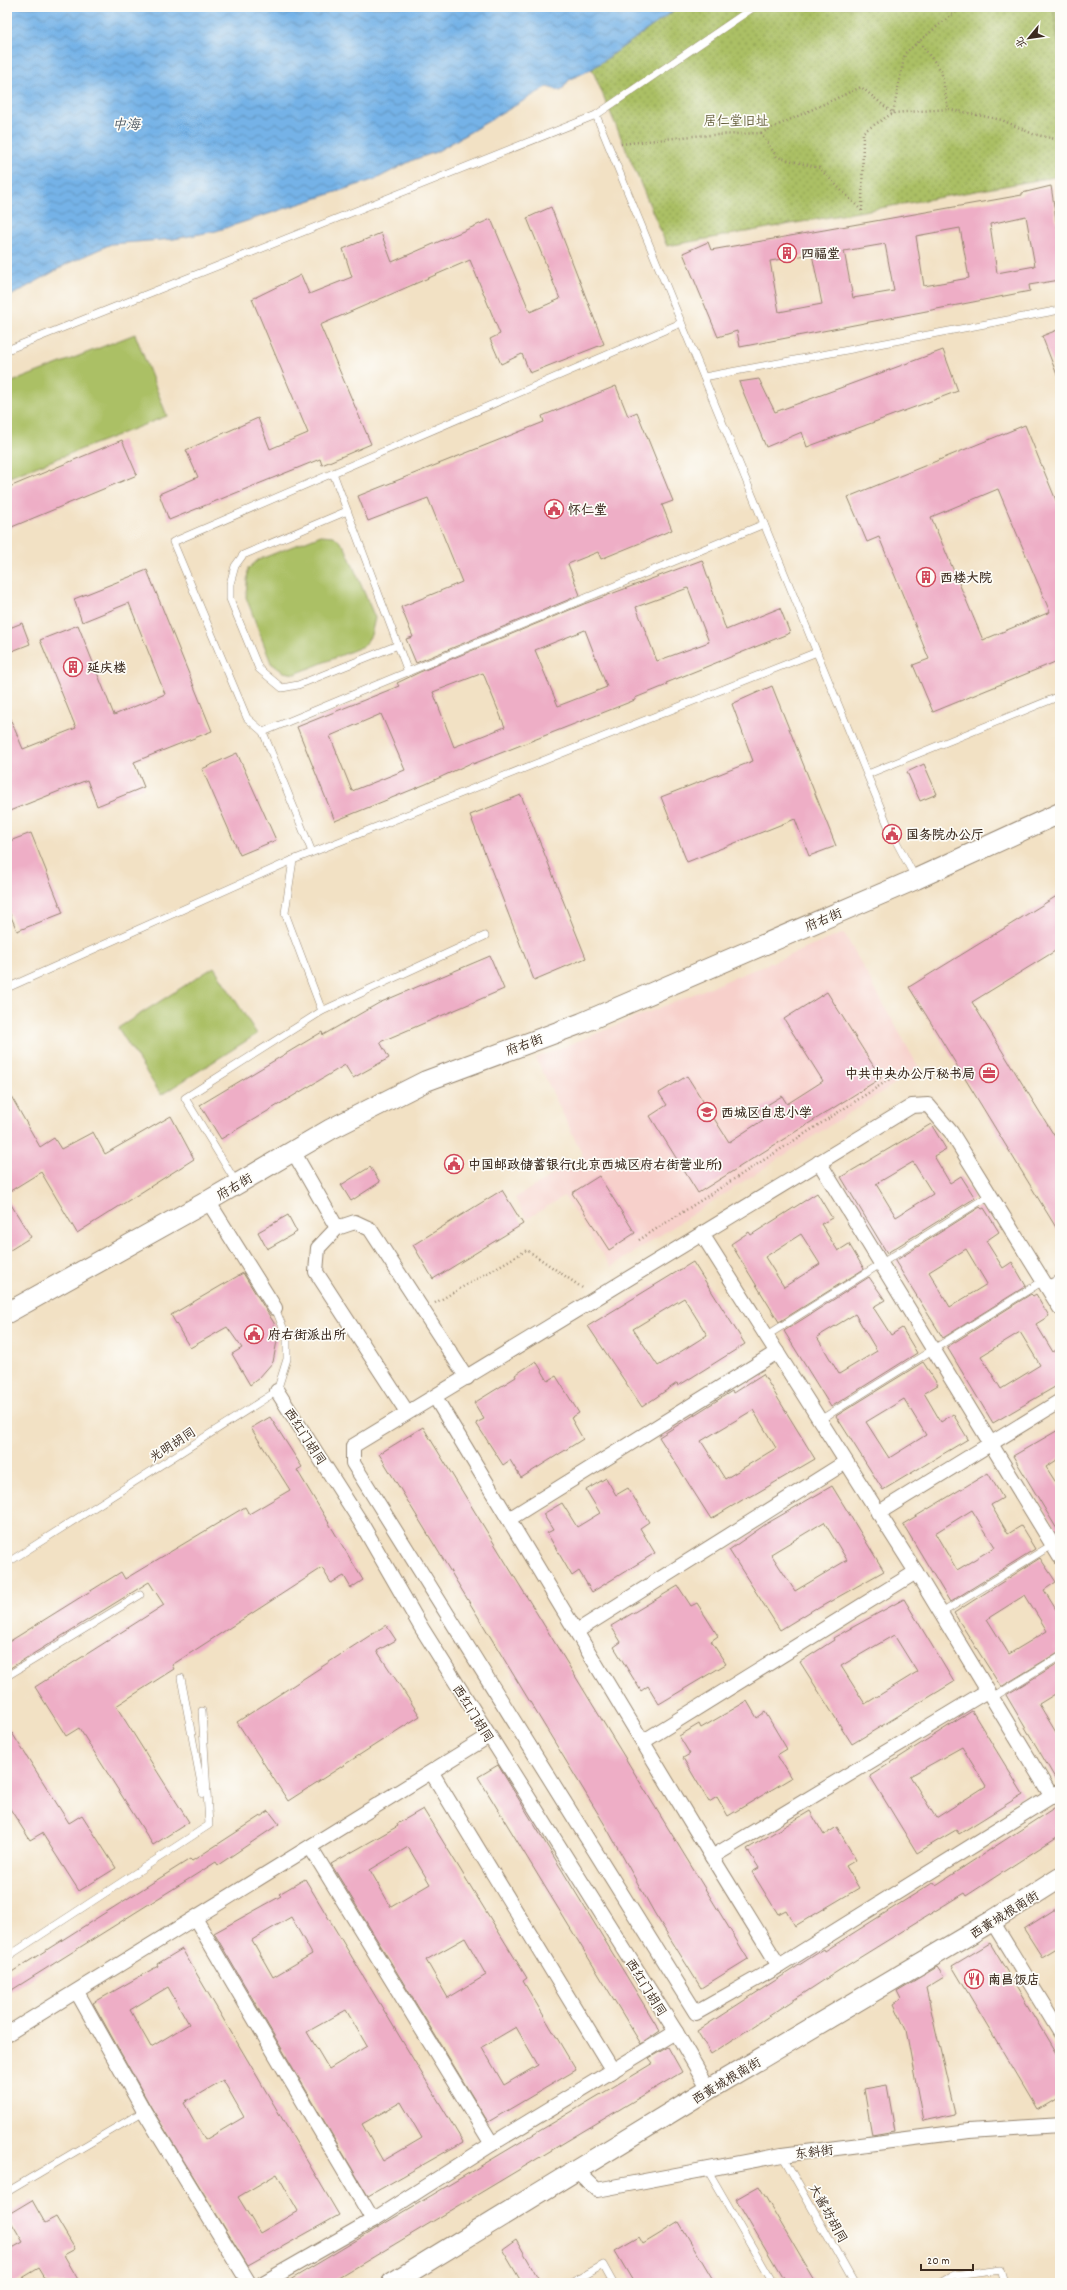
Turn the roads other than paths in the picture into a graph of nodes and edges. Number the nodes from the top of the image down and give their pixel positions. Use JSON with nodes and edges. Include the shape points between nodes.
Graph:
{"nodes":[{"id":1,"x":754,"y":7,"type":"edge"},
{"id":2,"x":596,"y":115,"type":"junction"},
{"id":3,"x":1060,"y":310,"type":"edge"},
{"id":4,"x":681,"y":323,"type":"junction"},
{"id":5,"x":7,"y":350,"type":"edge"},
{"id":6,"x":704,"y":377,"type":"junction"},
{"id":7,"x":333,"y":473,"type":"junction"},
{"id":8,"x":347,"y":511,"type":"junction"},
{"id":9,"x":764,"y":524,"type":"junction"},
{"id":10,"x":398,"y":645,"type":"junction"},
{"id":11,"x":817,"y":652,"type":"junction"},
{"id":12,"x":408,"y":672,"type":"junction"},
{"id":13,"x":1060,"y":696,"type":"edge"},
{"id":14,"x":263,"y":732,"type":"junction"},
{"id":15,"x":868,"y":774,"type":"junction"},
{"id":16,"x":1060,"y":813,"type":"edge"},
{"id":17,"x":312,"y":852,"type":"junction"},
{"id":18,"x":293,"y":860,"type":"junction"},
{"id":19,"x":916,"y":879,"type":"junction"},
{"id":20,"x":485,"y":936,"type":"dead end"},
{"id":21,"x":7,"y":988,"type":"edge"},
{"id":22,"x":322,"y":1011,"type":"junction"},
{"id":23,"x":293,"y":1151,"type":"junction"},
{"id":24,"x":819,"y":1162,"type":"junction"},
{"id":25,"x":237,"y":1184,"type":"junction"},
{"id":26,"x":990,"y":1195,"type":"junction"},
{"id":27,"x":208,"y":1201,"type":"junction"},
{"id":28,"x":337,"y":1228,"type":"junction"},
{"id":29,"x":702,"y":1234,"type":"junction"},
{"id":30,"x":882,"y":1263,"type":"junction"},
{"id":31,"x":1060,"y":1278,"type":"edge"},
{"id":32,"x":1045,"y":1284,"type":"junction"},
{"id":33,"x":275,"y":1308,"type":"joint"},
{"id":34,"x":1060,"y":1308,"type":"edge"},
{"id":35,"x":7,"y":1313,"type":"edge"},
{"id":36,"x":766,"y":1336,"type":"junction"},
{"id":37,"x":934,"y":1349,"type":"junction"},
{"id":38,"x":776,"y":1352,"type":"junction"},
{"id":39,"x":467,"y":1378,"type":"junction"},
{"id":40,"x":276,"y":1391,"type":"junction"},
{"id":41,"x":435,"y":1397,"type":"junction"},
{"id":42,"x":1060,"y":1401,"type":"edge"},
{"id":43,"x":407,"y":1412,"type":"junction"},
{"id":44,"x":820,"y":1420,"type":"junction"},
{"id":45,"x":992,"y":1443,"type":"junction"},
{"id":46,"x":846,"y":1462,"type":"junction"},
{"id":47,"x":878,"y":1513,"type":"junction"},
{"id":48,"x":509,"y":1518,"type":"junction"},
{"id":49,"x":1056,"y":1542,"type":"edge"},
{"id":50,"x":1060,"y":1557,"type":"edge"},
{"id":51,"x":7,"y":1563,"type":"edge"},
{"id":52,"x":916,"y":1572,"type":"junction"},
{"id":53,"x":140,"y":1595,"type":"dead end"},
{"id":54,"x":940,"y":1614,"type":"junction"},
{"id":55,"x":577,"y":1631,"type":"junction"},
{"id":56,"x":1060,"y":1656,"type":"edge"},
{"id":57,"x":7,"y":1676,"type":"edge"},
{"id":58,"x":181,"y":1678,"type":"dead end"},
{"id":59,"x":989,"y":1694,"type":"junction"},
{"id":60,"x":202,"y":1711,"type":"dead end"},
{"id":61,"x":489,"y":1736,"type":"junction"},
{"id":62,"x":644,"y":1741,"type":"junction"},
{"id":63,"x":432,"y":1773,"type":"junction"},
{"id":64,"x":1056,"y":1794,"type":"edge"},
{"id":65,"x":209,"y":1825,"type":"junction"},
{"id":66,"x":310,"y":1848,"type":"junction"},
{"id":67,"x":712,"y":1857,"type":"junction"},
{"id":68,"x":1060,"y":1878,"type":"edge"},
{"id":69,"x":195,"y":1918,"type":"junction"},
{"id":70,"x":992,"y":1921,"type":"junction"},
{"id":71,"x":7,"y":1957,"type":"edge"},
{"id":72,"x":779,"y":1966,"type":"junction"},
{"id":73,"x":77,"y":1992,"type":"junction"},
{"id":74,"x":676,"y":2032,"type":"junction"},
{"id":75,"x":1060,"y":2032,"type":"edge"},
{"id":76,"x":7,"y":2034,"type":"edge"},
{"id":77,"x":613,"y":2071,"type":"junction"},
{"id":78,"x":709,"y":2089,"type":"junction"},
{"id":79,"x":144,"y":2112,"type":"junction"},
{"id":80,"x":1060,"y":2124,"type":"edge"},
{"id":81,"x":492,"y":2144,"type":"junction"},
{"id":82,"x":782,"y":2155,"type":"junction"},
{"id":83,"x":707,"y":2169,"type":"junction"},
{"id":84,"x":578,"y":2171,"type":"junction"},
{"id":85,"x":7,"y":2192,"type":"edge"},
{"id":86,"x":373,"y":2220,"type":"junction"},
{"id":87,"x":249,"y":2283,"type":"edge"},
{"id":88,"x":263,"y":2283,"type":"edge"},
{"id":89,"x":392,"y":2283,"type":"edge"},
{"id":90,"x":571,"y":2283,"type":"edge"},
{"id":91,"x":613,"y":2283,"type":"edge"},
{"id":92,"x":773,"y":2283,"type":"edge"},
{"id":93,"x":854,"y":2283,"type":"edge"},
{"id":94,"x":942,"y":2283,"type":"edge"},
{"id":95,"x":1005,"y":2283,"type":"edge"}],
"edges":[{"from":1,"to":2,"type":"lane"},
{"from":2,"to":4,"type":"lane"},
{"from":2,"to":5,"type":"lane"},
{"from":3,"to":6,"type":"lane"},
{"from":4,"to":6,"type":"lane"},
{"from":4,"to":7,"type":"lane"},
{"from":6,"to":9,"type":"lane"},
{"from":7,"to":8,"type":"lane"},
{"from":7,"to":14,"type":"lane","via":[[173,542],[247,718]]},
{"from":8,"to":10,"type":"lane"},
{"from":8,"to":10,"type":"lane","via":[[243,555],[235,566],[230,584],[230,599],[259,669],[282,688],[298,685]]},
{"from":9,"to":11,"type":"lane"},
{"from":9,"to":12,"type":"lane"},
{"from":10,"to":12,"type":"lane"},
{"from":11,"to":15,"type":"lane"},
{"from":11,"to":17,"type":"lane"},
{"from":12,"to":14,"type":"lane"},
{"from":13,"to":15,"type":"lane"},
{"from":14,"to":17,"type":"lane"},
{"from":15,"to":19,"type":"lane","via":[[889,828]]},
{"from":16,"to":19,"type":"main road","name":"府右街"},
{"from":17,"to":18,"type":"lane"},
{"from":18,"to":21,"type":"lane"},
{"from":18,"to":22,"type":"lane","via":[[285,913]]},
{"from":19,"to":23,"type":"main road","name":"府右街","via":[[582,1023],[426,1081]]},
{"from":20,"to":22,"type":"lane"},
{"from":22,"to":25,"type":"lane","via":[[185,1098]]},
{"from":23,"to":25,"type":"main road","name":"府右街"},
{"from":23,"to":28,"type":"street"},
{"from":24,"to":26,"type":"street","via":[[912,1106],[928,1105],[951,1132]]},
{"from":24,"to":29,"type":"street"},
{"from":24,"to":30,"type":"street"},
{"from":25,"to":27,"type":"main road","name":"府右街"},
{"from":26,"to":30,"type":"lane"},
{"from":26,"to":32,"type":"street"},
{"from":27,"to":33,"type":"street"},
{"from":27,"to":35,"type":"main road","name":"府右街"},
{"from":28,"to":39,"type":"street","via":[[355,1222],[370,1230]]},
{"from":28,"to":43,"type":"street","via":[[318,1248],[316,1272]]},
{"from":29,"to":36,"type":"street"},
{"from":29,"to":39,"type":"street"},
{"from":30,"to":36,"type":"lane"},
{"from":30,"to":37,"type":"street"},
{"from":31,"to":32,"type":"lane"},
{"from":32,"to":34,"type":"street"},
{"from":32,"to":37,"type":"lane"},
{"from":33,"to":40,"type":"lane","via":[[287,1337],[287,1359]]},
{"from":36,"to":38,"type":"street"},
{"from":37,"to":44,"type":"lane"},
{"from":37,"to":45,"type":"street"},
{"from":38,"to":44,"type":"street"},
{"from":38,"to":48,"type":"street"},
{"from":39,"to":41,"type":"street"},
{"from":40,"to":51,"type":"lane","name":"光明胡同"},
{"from":40,"to":61,"type":"street","name":"西红门胡同","via":[[360,1521],[421,1627]]},
{"from":41,"to":43,"type":"street"},
{"from":41,"to":48,"type":"street"},
{"from":42,"to":45,"type":"street"},
{"from":43,"to":72,"type":"street","via":[[353,1446],[353,1463],[696,2014]]},
{"from":44,"to":46,"type":"street"},
{"from":45,"to":47,"type":"street"},
{"from":45,"to":49,"type":"street"},
{"from":46,"to":47,"type":"street"},
{"from":46,"to":55,"type":"street"},
{"from":47,"to":52,"type":"street"},
{"from":48,"to":55,"type":"street"},
{"from":49,"to":50,"type":"street"},
{"from":49,"to":54,"type":"lane"},
{"from":52,"to":54,"type":"street"},
{"from":52,"to":62,"type":"street"},
{"from":53,"to":57,"type":"lane"},
{"from":54,"to":59,"type":"street"},
{"from":55,"to":62,"type":"street"},
{"from":56,"to":59,"type":"lane"},
{"from":58,"to":65,"type":"lane"},
{"from":59,"to":64,"type":"street"},
{"from":59,"to":67,"type":"street"},
{"from":60,"to":65,"type":"lane"},
{"from":61,"to":63,"type":"street"},
{"from":61,"to":74,"type":"street","name":"西红门胡同"},
{"from":62,"to":67,"type":"street"},
{"from":63,"to":66,"type":"street"},
{"from":63,"to":77,"type":"street"},
{"from":64,"to":72,"type":"street"},
{"from":65,"to":71,"type":"lane"},
{"from":66,"to":69,"type":"street"},
{"from":66,"to":81,"type":"street"},
{"from":67,"to":72,"type":"street"},
{"from":68,"to":70,"type":"main road","name":"西黄城根南街"},
{"from":69,"to":73,"type":"street"},
{"from":69,"to":86,"type":"street"},
{"from":70,"to":75,"type":"street"},
{"from":70,"to":78,"type":"main road","name":"西黄城根南街"},
{"from":73,"to":76,"type":"street"},
{"from":73,"to":79,"type":"street"},
{"from":74,"to":77,"type":"street"},
{"from":74,"to":78,"type":"street","name":"西红门胡同"},
{"from":77,"to":81,"type":"street"},
{"from":78,"to":84,"type":"main road","name":"西黄城根南街"},
{"from":79,"to":85,"type":"lane"},
{"from":79,"to":87,"type":"street"},
{"from":80,"to":82,"type":"street","name":"东斜街","via":[[969,2131]]},
{"from":81,"to":86,"type":"street"},
{"from":82,"to":83,"type":"street","name":"东斜街"},
{"from":82,"to":93,"type":"lane","name":"大酱坊胡同"},
{"from":83,"to":84,"type":"street","name":"东斜街","via":[[597,2190]]},
{"from":83,"to":92,"type":"lane"},
{"from":84,"to":89,"type":"main road","name":"西黄城根南街"},
{"from":86,"to":88,"type":"street"},
{"from":90,"to":91,"type":"lane","via":[[603,2265]]},
{"from":94,"to":95,"type":"lane","via":[[954,2276],[1001,2270]]}]}
